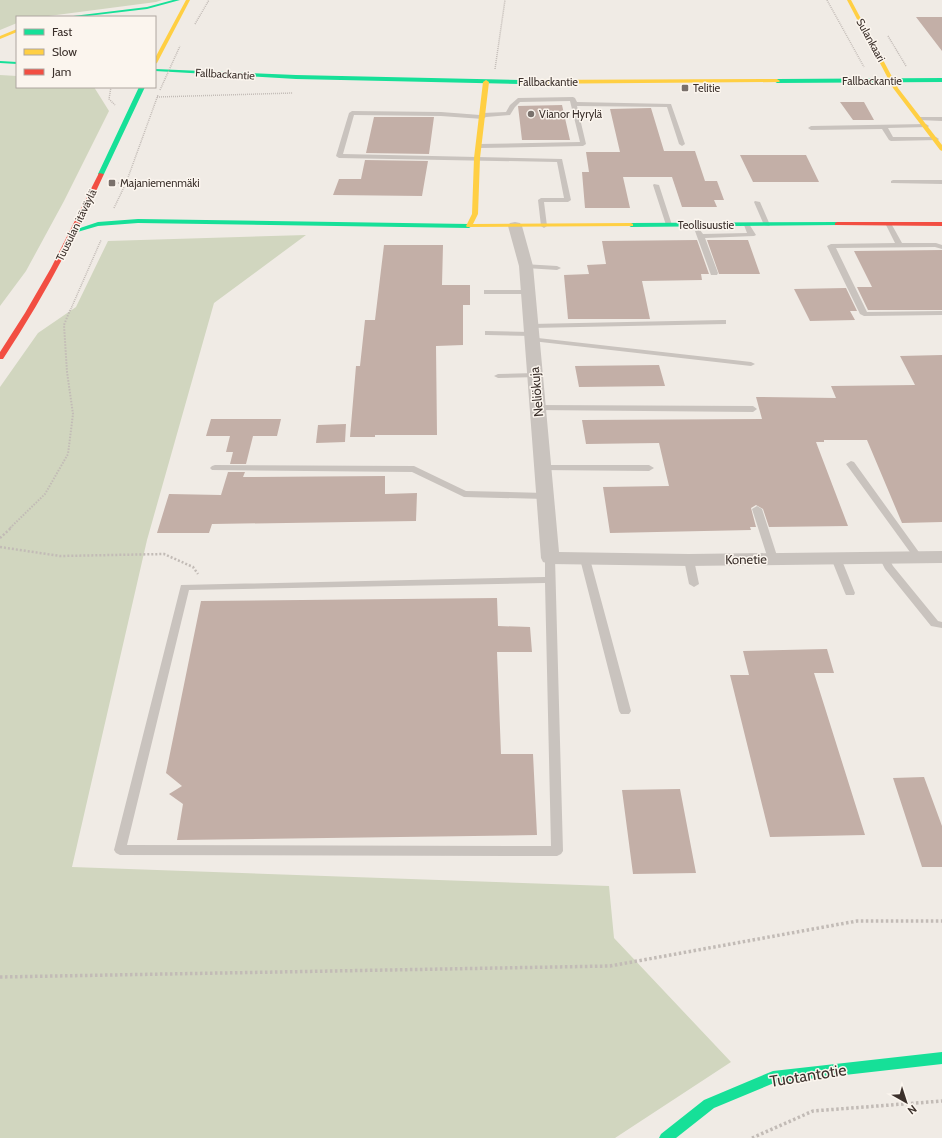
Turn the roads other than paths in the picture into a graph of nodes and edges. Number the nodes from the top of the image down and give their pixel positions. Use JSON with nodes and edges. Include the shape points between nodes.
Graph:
{"nodes":[{"id":1,"x":178,"y":0,"type":"edge"},
{"id":2,"x":188,"y":0,"type":"edge"},
{"id":3,"x":849,"y":0,"type":"edge"},
{"id":4,"x":116,"y":12,"type":"junction"},
{"id":5,"x":77,"y":16,"type":"edge"},
{"id":6,"x":176,"y":23,"type":"junction"},
{"id":7,"x":16,"y":30,"type":"edge"},
{"id":8,"x":0,"y":38,"type":"edge"},
{"id":9,"x":156,"y":61,"type":"edge"},
{"id":10,"x":0,"y":62,"type":"edge"},
{"id":11,"x":16,"y":63,"type":"edge"},
{"id":12,"x":156,"y":70,"type":"edge"},
{"id":13,"x":942,"y":80,"type":"edge"},
{"id":14,"x":893,"y":81,"type":"junction"},
{"id":15,"x":486,"y":82,"type":"junction"},
{"id":16,"x":142,"y":88,"type":"edge"},
{"id":17,"x":574,"y":104,"type":"junction"},
{"id":18,"x":483,"y":116,"type":"junction"},
{"id":19,"x":942,"y":119,"type":"edge"},
{"id":20,"x":923,"y":122,"type":"junction"},
{"id":21,"x":884,"y":127,"type":"junction"},
{"id":22,"x":811,"y":128,"type":"dead end"},
{"id":23,"x":936,"y":139,"type":"junction"},
{"id":24,"x":682,"y":144,"type":"dead end"},
{"id":25,"x":479,"y":146,"type":"junction"},
{"id":26,"x":942,"y":149,"type":"edge"},
{"id":27,"x":477,"y":158,"type":"junction"},
{"id":28,"x":893,"y":182,"type":"dead end"},
{"id":29,"x":942,"y":182,"type":"edge"},
{"id":30,"x":656,"y":185,"type":"dead end"},
{"id":31,"x":757,"y":202,"type":"dead end"},
{"id":32,"x":92,"y":209,"type":"junction"},
{"id":33,"x":278,"y":222,"type":"junction"},
{"id":34,"x":889,"y":224,"type":"junction"},
{"id":35,"x":942,"y":224,"type":"edge"},
{"id":36,"x":669,"y":225,"type":"junction"},
{"id":37,"x":693,"y":225,"type":"junction"},
{"id":38,"x":747,"y":225,"type":"junction"},
{"id":39,"x":767,"y":225,"type":"junction"},
{"id":40,"x":469,"y":226,"type":"junction"},
{"id":41,"x":515,"y":226,"type":"junction"},
{"id":42,"x":544,"y":226,"type":"junction"},
{"id":43,"x":74,"y":231,"type":"junction"},
{"id":44,"x":110,"y":232,"type":"dead end"},
{"id":45,"x":701,"y":236,"type":"junction"},
{"id":46,"x":80,"y":241,"type":"dead end"},
{"id":47,"x":900,"y":245,"type":"junction"},
{"id":48,"x":66,"y":247,"type":"junction"},
{"id":49,"x":942,"y":247,"type":"edge"},
{"id":50,"x":526,"y":266,"type":"junction"},
{"id":51,"x":557,"y":268,"type":"dead end"},
{"id":52,"x":714,"y":273,"type":"dead end"},
{"id":53,"x":488,"y":292,"type":"dead end"},
{"id":54,"x":528,"y":292,"type":"junction"},
{"id":55,"x":942,"y":314,"type":"edge"},
{"id":56,"x":723,"y":322,"type":"dead end"},
{"id":57,"x":488,"y":333,"type":"dead end"},
{"id":58,"x":531,"y":333,"type":"junction"},
{"id":59,"x":0,"y":357,"type":"edge"},
{"id":60,"x":751,"y":364,"type":"dead end"},
{"id":61,"x":535,"y":375,"type":"junction"},
{"id":62,"x":498,"y":376,"type":"dead end"},
{"id":63,"x":538,"y":408,"type":"junction"},
{"id":64,"x":753,"y":410,"type":"dead end"},
{"id":65,"x":851,"y":464,"type":"dead end"},
{"id":66,"x":215,"y":468,"type":"dead end"},
{"id":67,"x":542,"y":468,"type":"junction"},
{"id":68,"x":649,"y":468,"type":"dead end"},
{"id":69,"x":545,"y":496,"type":"junction"},
{"id":70,"x":757,"y":509,"type":"dead end"},
{"id":71,"x":918,"y":557,"type":"junction"},
{"id":72,"x":942,"y":557,"type":"edge"},
{"id":73,"x":550,"y":558,"type":"junction"},
{"id":74,"x":836,"y":558,"type":"junction"},
{"id":75,"x":884,"y":558,"type":"junction"},
{"id":76,"x":585,"y":559,"type":"junction"},
{"id":77,"x":773,"y":559,"type":"junction"},
{"id":78,"x":689,"y":560,"type":"junction"},
{"id":79,"x":550,"y":580,"type":"junction"},
{"id":80,"x":694,"y":584,"type":"dead end"},
{"id":81,"x":850,"y":593,"type":"dead end"},
{"id":82,"x":942,"y":625,"type":"edge"},
{"id":83,"x":625,"y":711,"type":"dead end"},
{"id":84,"x":942,"y":1058,"type":"edge"},
{"id":85,"x":666,"y":1138,"type":"edge"}],
"edges":[{"from":1,"to":4,"type":"street","via":[[159,6]]},
{"from":2,"to":6,"type":"street"},
{"from":3,"to":14,"type":"street","name":"Sulankaari"},
{"from":4,"to":5,"type":"street"},
{"from":4,"to":6,"type":"street","via":[[164,16]]},
{"from":6,"to":9,"type":"street"},
{"from":7,"to":8,"type":"street"},
{"from":10,"to":11,"type":"street"},
{"from":12,"to":15,"type":"street","name":"Fallbackantie"},
{"from":13,"to":14,"type":"street","name":"Fallbackantie"},
{"from":14,"to":15,"type":"street","name":"Fallbackantie"},
{"from":14,"to":20,"type":"street"},
{"from":15,"to":18,"type":"street"},
{"from":16,"to":32,"type":"street","name":"Tuusulan itäväylä"},
{"from":17,"to":18,"type":"lane","via":[[573,99],[518,100],[508,114]]},
{"from":17,"to":24,"type":"lane","via":[[670,105]]},
{"from":17,"to":25,"type":"lane","via":[[583,144]]},
{"from":18,"to":25,"type":"street"},
{"from":18,"to":27,"type":"lane","via":[[352,113],[339,156]]},
{"from":19,"to":20,"type":"lane"},
{"from":20,"to":21,"type":"lane"},
{"from":20,"to":23,"type":"street"},
{"from":21,"to":22,"type":"lane"},
{"from":21,"to":23,"type":"lane","via":[[891,139]]},
{"from":23,"to":26,"type":"street"},
{"from":25,"to":27,"type":"street"},
{"from":27,"to":40,"type":"street","via":[[475,214]]},
{"from":27,"to":42,"type":"lane","via":[[560,160],[568,200],[541,200]]},
{"from":28,"to":29,"type":"lane"},
{"from":30,"to":36,"type":"lane"},
{"from":31,"to":39,"type":"lane"},
{"from":32,"to":33,"type":"street","via":[[123,219],[243,219]]},
{"from":32,"to":43,"type":"street","name":"Tuusulan itäväylä"},
{"from":33,"to":40,"type":"street","name":"Teollisuustie"},
{"from":33,"to":43,"type":"street","via":[[121,223],[94,225]]},
{"from":33,"to":44,"type":"street","via":[[153,227]]},
{"from":34,"to":35,"type":"street","name":"Teollisuustie"},
{"from":34,"to":39,"type":"street","name":"Teollisuustie"},
{"from":34,"to":47,"type":"lane"},
{"from":36,"to":37,"type":"street","name":"Teollisuustie"},
{"from":36,"to":42,"type":"street","name":"Teollisuustie"},
{"from":37,"to":38,"type":"street","name":"Teollisuustie"},
{"from":37,"to":45,"type":"lane"},
{"from":38,"to":39,"type":"street","name":"Teollisuustie"},
{"from":38,"to":45,"type":"lane","via":[[752,236]]},
{"from":40,"to":41,"type":"street","name":"Teollisuustie"},
{"from":41,"to":42,"type":"street","name":"Teollisuustie"},
{"from":41,"to":50,"type":"street","name":"Neliökuja"},
{"from":43,"to":48,"type":"street","name":"Tuusulan itäväylä"},
{"from":45,"to":52,"type":"lane"},
{"from":46,"to":48,"type":"street"},
{"from":47,"to":49,"type":"lane"},
{"from":47,"to":55,"type":"lane","via":[[832,246],[864,314]]},
{"from":48,"to":59,"type":"street","name":"Tuusulan itäväylä","via":[[37,303]]},
{"from":50,"to":51,"type":"lane"},
{"from":50,"to":54,"type":"street","name":"Neliökuja"},
{"from":53,"to":54,"type":"lane"},
{"from":54,"to":58,"type":"street","name":"Neliökuja"},
{"from":56,"to":58,"type":"lane"},
{"from":57,"to":58,"type":"lane"},
{"from":58,"to":60,"type":"lane"},
{"from":58,"to":61,"type":"street","name":"Neliökuja"},
{"from":61,"to":62,"type":"lane"},
{"from":61,"to":63,"type":"street","name":"Neliökuja"},
{"from":63,"to":64,"type":"lane"},
{"from":63,"to":67,"type":"street","name":"Neliökuja"},
{"from":65,"to":71,"type":"lane"},
{"from":66,"to":69,"type":"lane","via":[[414,469],[464,494]]},
{"from":67,"to":68,"type":"lane"},
{"from":67,"to":69,"type":"street","name":"Neliökuja"},
{"from":69,"to":73,"type":"street","name":"Neliökuja"},
{"from":70,"to":77,"type":"lane"},
{"from":71,"to":72,"type":"street","name":"Konetie"},
{"from":71,"to":75,"type":"street","name":"Konetie"},
{"from":73,"to":76,"type":"street","name":"Konetie"},
{"from":73,"to":79,"type":"lane"},
{"from":74,"to":75,"type":"street","name":"Konetie"},
{"from":74,"to":77,"type":"street","name":"Konetie"},
{"from":74,"to":81,"type":"lane"},
{"from":75,"to":82,"type":"lane","via":[[935,624]]},
{"from":76,"to":78,"type":"street","name":"Konetie"},
{"from":76,"to":83,"type":"lane"},
{"from":77,"to":78,"type":"street","name":"Konetie"},
{"from":78,"to":80,"type":"lane"},
{"from":79,"to":79,"type":"lane","via":[[557,851],[120,850],[185,587]]},
{"from":84,"to":85,"type":"street","name":"Tuotantotie","via":[[773,1077],[709,1104]]}]}
